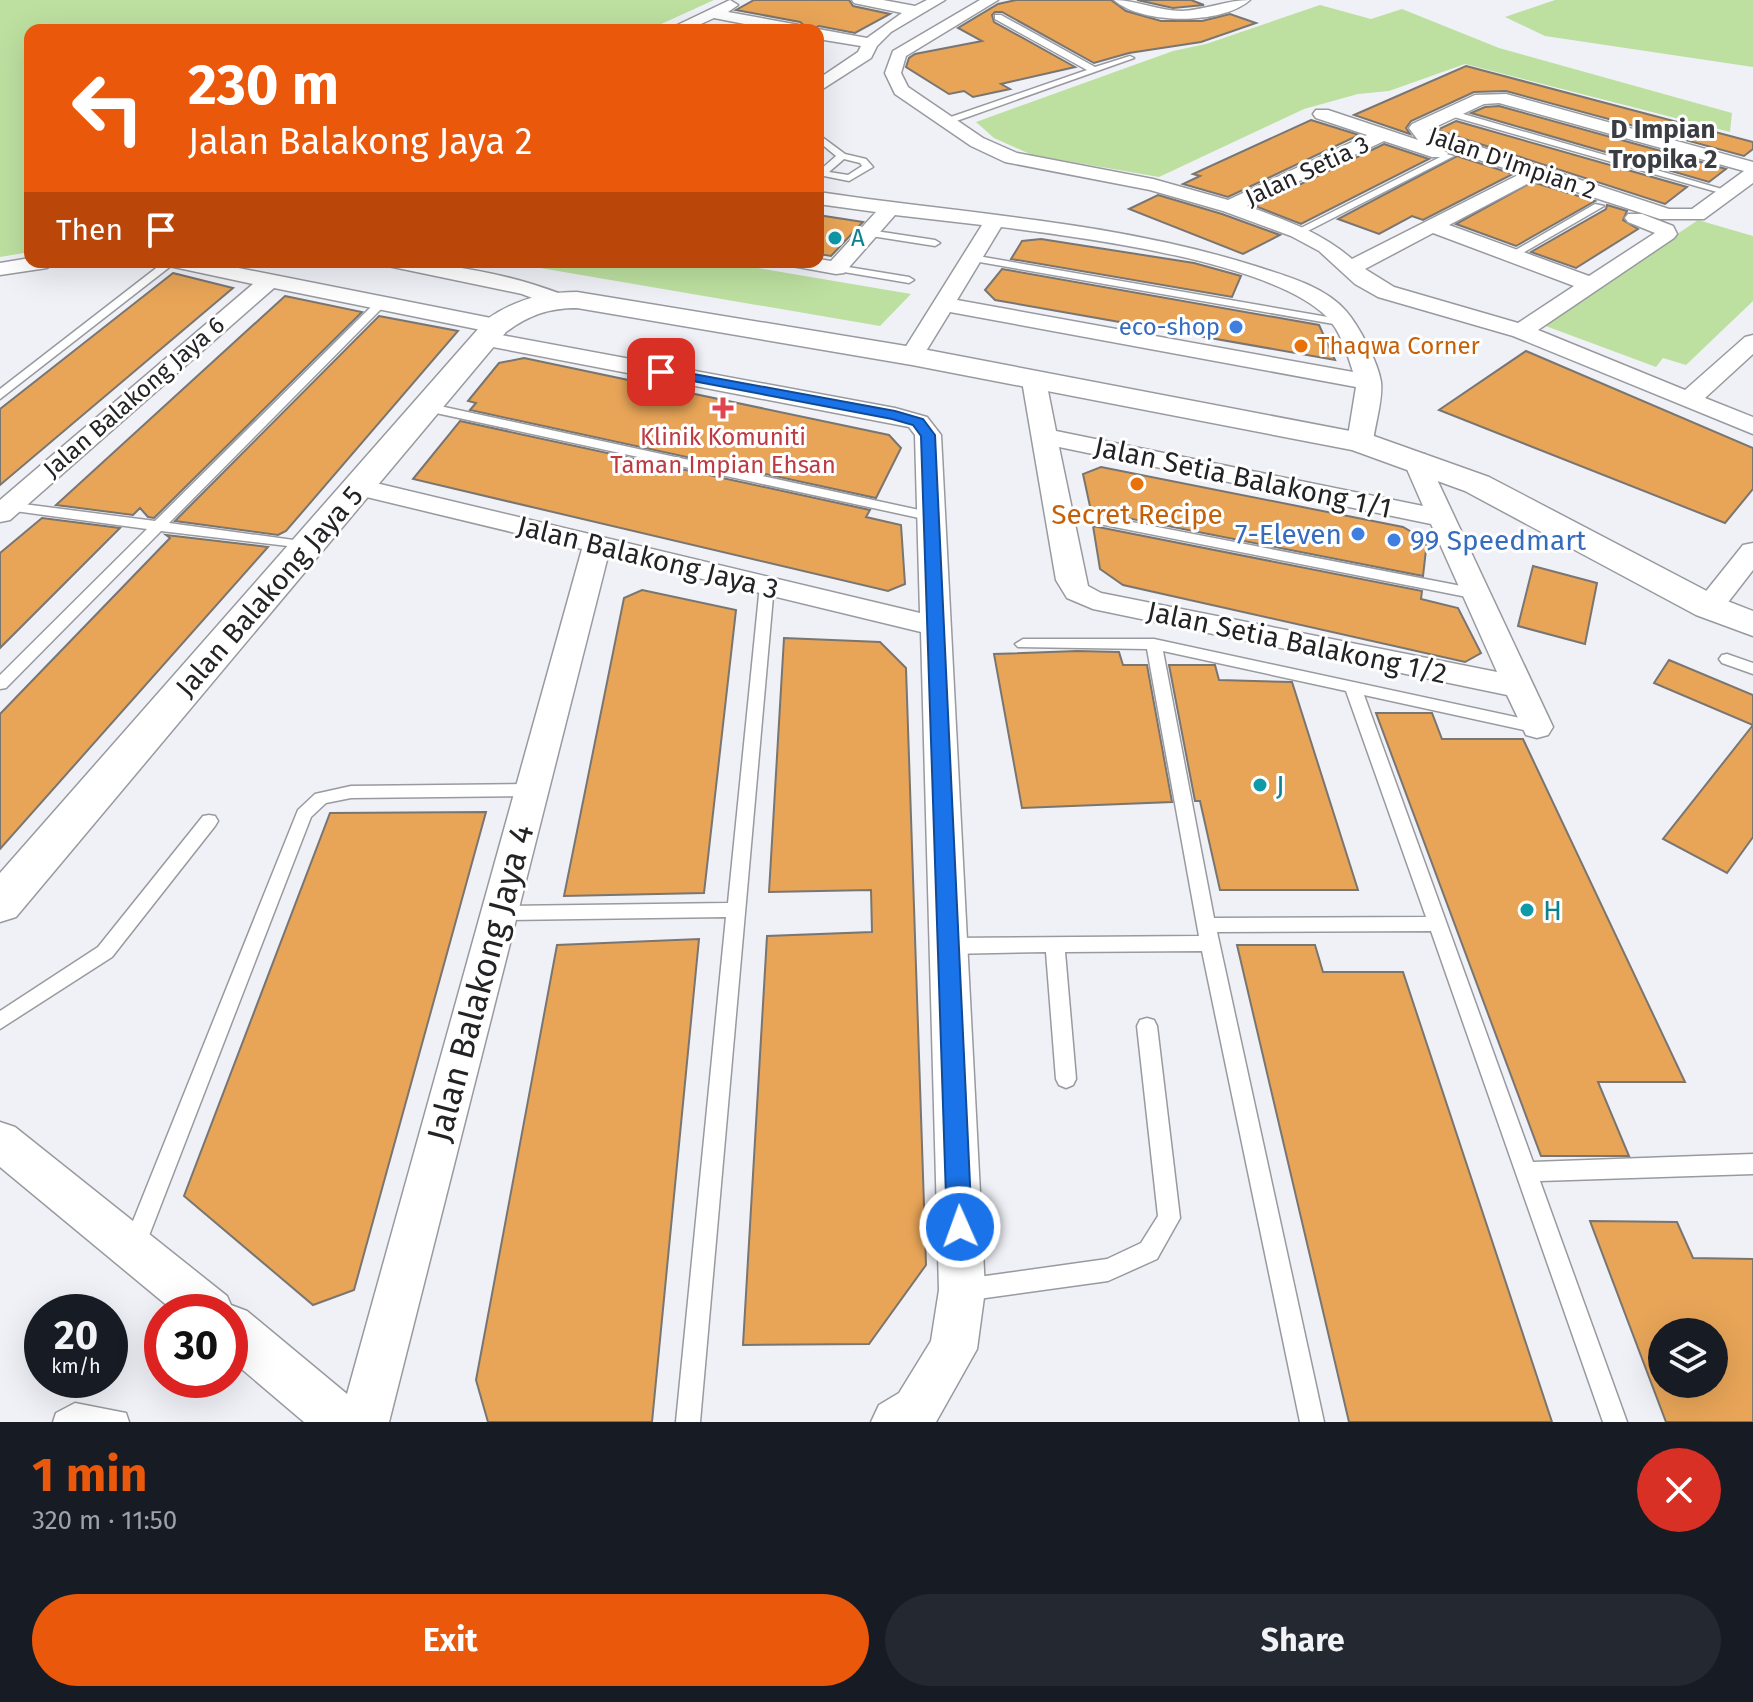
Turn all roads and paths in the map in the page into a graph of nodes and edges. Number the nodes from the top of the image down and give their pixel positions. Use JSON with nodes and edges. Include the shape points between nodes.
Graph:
{"nodes":[{"id":1,"x":740,"y":0,"type":"edge"},
{"id":2,"x":859,"y":0,"type":"edge"},
{"id":3,"x":938,"y":0,"type":"edge"},
{"id":4,"x":991,"y":0,"type":"edge"},
{"id":5,"x":1121,"y":0,"type":"edge"},
{"id":6,"x":1243,"y":0,"type":"edge"},
{"id":7,"x":917,"y":11,"type":"junction"},
{"id":8,"x":711,"y":13,"type":"junction"},
{"id":9,"x":998,"y":17,"type":"dead end"},
{"id":10,"x":1179,"y":18,"type":"junction"},
{"id":11,"x":688,"y":24,"type":"edge"},
{"id":12,"x":768,"y":24,"type":"edge"},
{"id":13,"x":1155,"y":28,"type":"dead end"},
{"id":14,"x":824,"y":35,"type":"edge"},
{"id":15,"x":868,"y":43,"type":"junction"},
{"id":16,"x":1130,"y":58,"type":"dead end"},
{"id":17,"x":1093,"y":70,"type":"junction"},
{"id":18,"x":824,"y":81,"type":"edge"},
{"id":19,"x":1450,"y":113,"type":"junction"},
{"id":20,"x":1322,"y":114,"type":"dead end"},
{"id":21,"x":945,"y":122,"type":"junction"},
{"id":22,"x":1383,"y":134,"type":"junction"},
{"id":23,"x":824,"y":142,"type":"edge"},
{"id":24,"x":842,"y":156,"type":"dead end"},
{"id":25,"x":1449,"y":156,"type":"junction"},
{"id":26,"x":1753,"y":171,"type":"edge"},
{"id":27,"x":1520,"y":180,"type":"junction"},
{"id":28,"x":1727,"y":192,"type":"junction"},
{"id":29,"x":824,"y":199,"type":"edge"},
{"id":30,"x":1599,"y":206,"type":"junction"},
{"id":31,"x":1230,"y":207,"type":"junction"},
{"id":32,"x":889,"y":210,"type":"junction"},
{"id":33,"x":993,"y":223,"type":"junction"},
{"id":34,"x":1432,"y":226,"type":"junction"},
{"id":35,"x":1298,"y":232,"type":"junction"},
{"id":36,"x":869,"y":233,"type":"junction"},
{"id":37,"x":935,"y":243,"type":"dead end"},
{"id":38,"x":1512,"y":255,"type":"junction"},
{"id":39,"x":972,"y":258,"type":"junction"},
{"id":40,"x":24,"y":265,"type":"edge"},
{"id":41,"x":824,"y":266,"type":"edge"},
{"id":42,"x":165,"y":268,"type":"edge"},
{"id":43,"x":203,"y":268,"type":"edge"},
{"id":44,"x":425,"y":268,"type":"edge"},
{"id":45,"x":836,"y":268,"type":"junction"},
{"id":46,"x":1351,"y":268,"type":"junction"},
{"id":47,"x":0,"y":269,"type":"edge"},
{"id":48,"x":909,"y":280,"type":"dead end"},
{"id":49,"x":269,"y":281,"type":"junction"},
{"id":50,"x":1590,"y":284,"type":"junction"},
{"id":51,"x":553,"y":299,"type":"junction"},
{"id":52,"x":381,"y":303,"type":"junction"},
{"id":53,"x":944,"y":304,"type":"junction"},
{"id":54,"x":1345,"y":323,"type":"junction"},
{"id":55,"x":1521,"y":331,"type":"junction"},
{"id":56,"x":491,"y":332,"type":"junction"},
{"id":57,"x":1753,"y":342,"type":"edge"},
{"id":58,"x":912,"y":356,"type":"junction"},
{"id":59,"x":1034,"y":381,"type":"junction"},
{"id":60,"x":1369,"y":382,"type":"junction"},
{"id":61,"x":0,"y":395,"type":"edge"},
{"id":62,"x":1689,"y":399,"type":"junction"},
{"id":63,"x":426,"y":407,"type":"junction"},
{"id":64,"x":1753,"y":426,"type":"edge"},
{"id":65,"x":1043,"y":436,"type":"junction"},
{"id":66,"x":1360,"y":442,"type":"junction"},
{"id":67,"x":1416,"y":460,"type":"junction"},
{"id":68,"x":359,"y":487,"type":"junction"},
{"id":69,"x":3,"y":508,"type":"edge"},
{"id":70,"x":1059,"y":512,"type":"junction"},
{"id":71,"x":933,"y":517,"type":"junction"},
{"id":72,"x":1442,"y":518,"type":"junction"},
{"id":73,"x":158,"y":526,"type":"junction"},
{"id":74,"x":597,"y":544,"type":"junction"},
{"id":75,"x":308,"y":546,"type":"junction"},
{"id":76,"x":1751,"y":558,"type":"edge"},
{"id":77,"x":767,"y":585,"type":"junction"},
{"id":78,"x":1477,"y":594,"type":"junction"},
{"id":79,"x":1709,"y":607,"type":"junction"},
{"id":80,"x":1753,"y":624,"type":"edge"},
{"id":81,"x":938,"y":627,"type":"junction"},
{"id":82,"x":1023,"y":644,"type":"dead end"},
{"id":83,"x":1154,"y":644,"type":"junction"},
{"id":84,"x":1727,"y":659,"type":"dead end"},
{"id":85,"x":1753,"y":669,"type":"edge"},
{"id":86,"x":0,"y":684,"type":"edge"},
{"id":87,"x":1353,"y":687,"type":"junction"},
{"id":88,"x":1519,"y":687,"type":"junction"},
{"id":89,"x":1537,"y":727,"type":"joint"},
{"id":90,"x":531,"y":790,"type":"junction"},
{"id":91,"x":209,"y":821,"type":"dead end"},
{"id":92,"x":0,"y":904,"type":"edge"},
{"id":93,"x":736,"y":910,"type":"junction"},
{"id":94,"x":499,"y":913,"type":"junction"},
{"id":95,"x":1438,"y":924,"type":"junction"},
{"id":96,"x":1208,"y":934,"type":"junction"},
{"id":97,"x":1055,"y":945,"type":"junction"},
{"id":98,"x":948,"y":946,"type":"junction"},
{"id":99,"x":0,"y":1021,"type":"edge"},
{"id":100,"x":1147,"y":1026,"type":"dead end"},
{"id":101,"x":1066,"y":1079,"type":"dead end"},
{"id":102,"x":0,"y":1141,"type":"edge"},
{"id":103,"x":1753,"y":1164,"type":"edge"},
{"id":104,"x":1526,"y":1172,"type":"junction"},
{"id":105,"x":133,"y":1247,"type":"junction"},
{"id":106,"x":962,"y":1290,"type":"junction"},
{"id":107,"x":189,"y":1294,"type":"edge"},
{"id":108,"x":248,"y":1343,"type":"edge"},
{"id":109,"x":116,"y":1421,"type":"edge"},
{"id":110,"x":65,"y":1422,"type":"edge"},
{"id":111,"x":342,"y":1422,"type":"edge"},
{"id":112,"x":364,"y":1422,"type":"edge"},
{"id":113,"x":688,"y":1422,"type":"edge"},
{"id":114,"x":896,"y":1422,"type":"edge"},
{"id":115,"x":1312,"y":1422,"type":"edge"},
{"id":116,"x":1615,"y":1422,"type":"edge"}],
"edges":[{"from":1,"to":8,"type":"street"},
{"from":2,"to":7,"type":"street"},
{"from":3,"to":7,"type":"street"},
{"from":4,"to":21,"type":"street","via":[[899,54],[893,73],[901,90]]},
{"from":5,"to":10,"type":"street"},
{"from":6,"to":10,"type":"street"},
{"from":7,"to":15,"type":"street"},
{"from":8,"to":11,"type":"street"},
{"from":8,"to":12,"type":"street"},
{"from":9,"to":17,"type":"lane"},
{"from":10,"to":13,"type":"street"},
{"from":14,"to":15,"type":"street"},
{"from":15,"to":18,"type":"street","via":[[865,55]]},
{"from":16,"to":17,"type":"lane"},
{"from":17,"to":21,"type":"lane"},
{"from":19,"to":26,"type":"street","name":"Jalan D'Impian 2","via":[[1481,99],[1500,98]]},
{"from":19,"to":28,"type":"lane"},
{"from":19,"to":28,"type":"street","name":"Jalan D'Impian 2","via":[[1418,131],[1667,215],[1697,215]]},
{"from":20,"to":22,"type":"street"},
{"from":21,"to":31,"type":"street","via":[[1012,158],[1153,185]]},
{"from":22,"to":25,"type":"street"},
{"from":22,"to":31,"type":"street","name":"Jalan Setia 3"},
{"from":23,"to":24,"type":"lane"},
{"from":25,"to":27,"type":"street"},
{"from":25,"to":35,"type":"lane"},
{"from":26,"to":28,"type":"street","name":"Jalan D'Impian 2"},
{"from":27,"to":30,"type":"street"},
{"from":27,"to":34,"type":"street"},
{"from":29,"to":32,"type":"street"},
{"from":30,"to":38,"type":"lane"},
{"from":30,"to":50,"type":"street","via":[[1656,225],[1667,234]]},
{"from":31,"to":35,"type":"street"},
{"from":32,"to":33,"type":"street"},
{"from":32,"to":36,"type":"street"},
{"from":33,"to":39,"type":"street"},
{"from":33,"to":54,"type":"street","via":[[1151,243],[1218,259],[1290,285]]},
{"from":34,"to":38,"type":"street"},
{"from":34,"to":46,"type":"street"},
{"from":35,"to":46,"type":"street"},
{"from":36,"to":37,"type":"lane"},
{"from":36,"to":45,"type":"street"},
{"from":38,"to":50,"type":"street"},
{"from":39,"to":53,"type":"street"},
{"from":39,"to":54,"type":"lane"},
{"from":40,"to":47,"type":"street"},
{"from":41,"to":45,"type":"street"},
{"from":42,"to":61,"type":"lane"},
{"from":43,"to":49,"type":"street"},
{"from":44,"to":51,"type":"street"},
{"from":45,"to":48,"type":"lane"},
{"from":46,"to":55,"type":"street","via":[[1386,292]]},
{"from":49,"to":52,"type":"street"},
{"from":49,"to":69,"type":"street","name":"Jalan Balakong Jaya 6"},
{"from":50,"to":55,"type":"street"},
{"from":51,"to":56,"type":"street","name":"Jalan Balakong Jaya 5","via":[[526,306]]},
{"from":51,"to":58,"type":"street"},
{"from":52,"to":56,"type":"street"},
{"from":52,"to":73,"type":"lane"},
{"from":53,"to":58,"type":"street"},
{"from":53,"to":60,"type":"street"},
{"from":54,"to":60,"type":"street"},
{"from":55,"to":62,"type":"street"},
{"from":56,"to":63,"type":"street","name":"Jalan Balakong Jaya 5"},
{"from":56,"to":71,"type":"street","via":[[918,422],[928,435]]},
{"from":57,"to":62,"type":"street"},
{"from":58,"to":59,"type":"street"},
{"from":59,"to":65,"type":"street"},
{"from":59,"to":66,"type":"street"},
{"from":60,"to":66,"type":"street"},
{"from":62,"to":64,"type":"street"},
{"from":63,"to":68,"type":"street","name":"Jalan Balakong Jaya 5"},
{"from":63,"to":71,"type":"lane"},
{"from":65,"to":70,"type":"street"},
{"from":65,"to":72,"type":"street","name":"Jalan Setia Balakong 1/1"},
{"from":66,"to":67,"type":"street"},
{"from":67,"to":72,"type":"street"},
{"from":67,"to":79,"type":"street","via":[[1477,484]]},
{"from":68,"to":74,"type":"street","name":"Jalan Balakong Jaya 3"},
{"from":68,"to":75,"type":"street","name":"Jalan Balakong Jaya 5"},
{"from":69,"to":73,"type":"lane"},
{"from":70,"to":78,"type":"lane"},
{"from":70,"to":88,"type":"street","name":"Jalan Setia Balakong 1/2","via":[[1070,580],[1077,592],[1093,600]]},
{"from":71,"to":81,"type":"street"},
{"from":72,"to":78,"type":"street"},
{"from":73,"to":75,"type":"lane"},
{"from":73,"to":86,"type":"lane"},
{"from":74,"to":77,"type":"street","name":"Jalan Balakong Jaya 3"},
{"from":74,"to":90,"type":"street","name":"Jalan Balakong Jaya 4"},
{"from":75,"to":92,"type":"street","name":"Jalan Balakong Jaya 5"},
{"from":76,"to":79,"type":"street"},
{"from":77,"to":81,"type":"street","name":"Jalan Balakong Jaya 3"},
{"from":77,"to":93,"type":"lane"},
{"from":78,"to":88,"type":"street"},
{"from":79,"to":80,"type":"street"},
{"from":81,"to":98,"type":"street"},
{"from":82,"to":83,"type":"lane"},
{"from":83,"to":87,"type":"lane"},
{"from":83,"to":96,"type":"lane"},
{"from":84,"to":85,"type":"lane"},
{"from":87,"to":89,"type":"lane"},
{"from":87,"to":95,"type":"lane"},
{"from":88,"to":89,"type":"street"},
{"from":90,"to":94,"type":"street","name":"Jalan Balakong Jaya 4"},
{"from":90,"to":105,"type":"lane","via":[[351,792],[321,798],[304,814]]},
{"from":91,"to":99,"type":"lane","via":[[105,952]]},
{"from":93,"to":94,"type":"lane"},
{"from":93,"to":113,"type":"lane"},
{"from":94,"to":112,"type":"street","name":"Jalan Balakong Jaya 4"},
{"from":95,"to":96,"type":"lane"},
{"from":95,"to":104,"type":"lane"},
{"from":96,"to":97,"type":"lane"},
{"from":96,"to":115,"type":"lane"},
{"from":97,"to":98,"type":"lane"},
{"from":97,"to":101,"type":"lane"},
{"from":98,"to":106,"type":"street"},
{"from":100,"to":106,"type":"lane","via":[[1169,1218],[1149,1251],[1108,1270]]},
{"from":102,"to":105,"type":"street"},
{"from":103,"to":104,"type":"lane"},
{"from":104,"to":116,"type":"lane"},
{"from":105,"to":107,"type":"street"},
{"from":106,"to":114,"type":"street","via":[[953,1349],[916,1410]]},
{"from":108,"to":111,"type":"street"},
{"from":109,"to":110,"type":"lane","via":[[75,1415]]}]}
